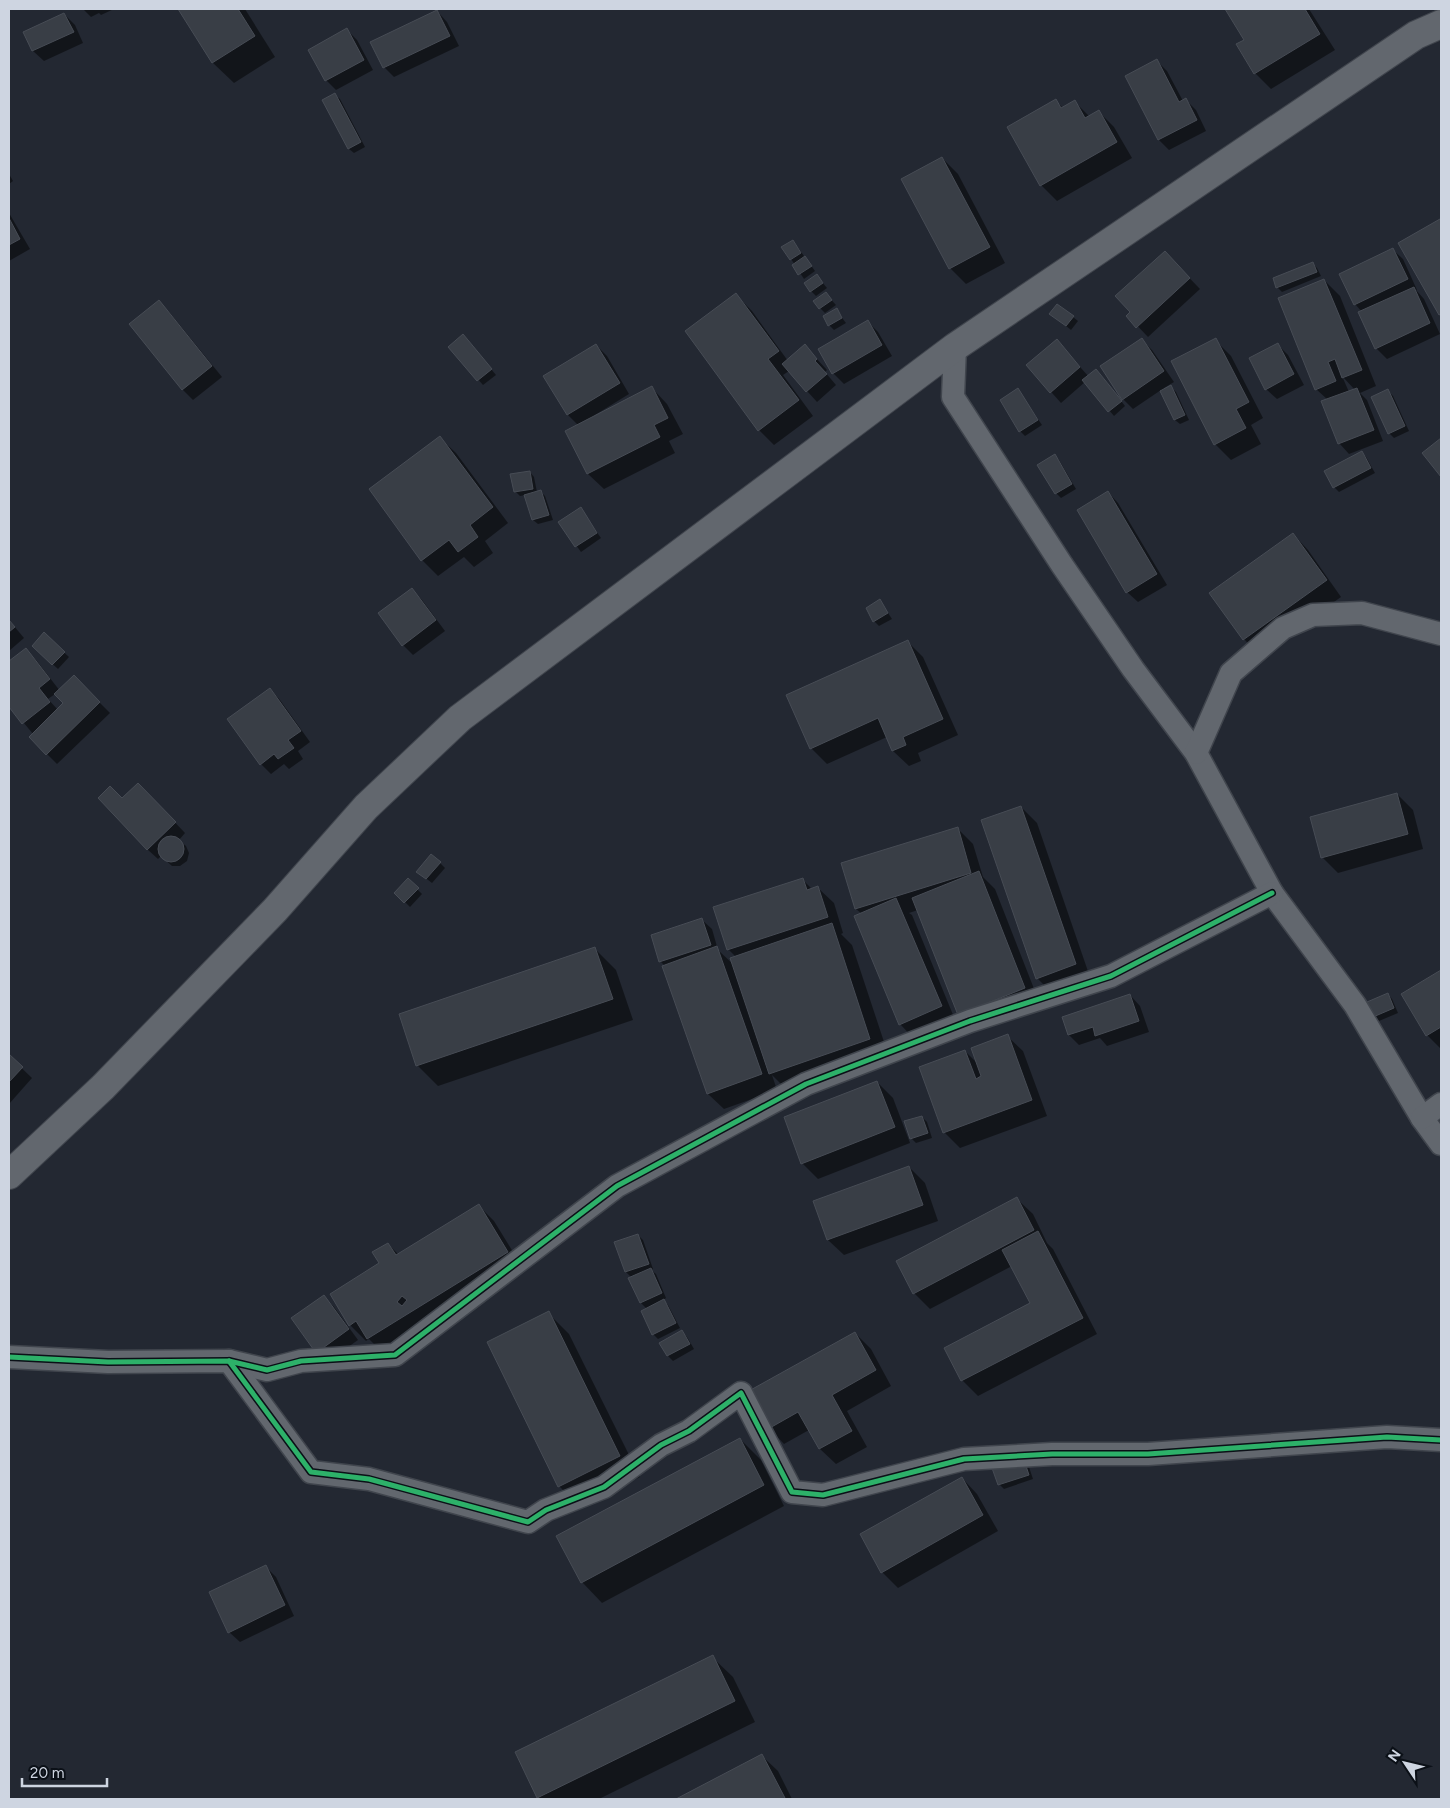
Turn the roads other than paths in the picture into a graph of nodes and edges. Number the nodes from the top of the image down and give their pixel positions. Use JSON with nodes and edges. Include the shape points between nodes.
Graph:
{"nodes":[{"id":1,"x":1441,"y":24,"type":"edge"},
{"id":2,"x":955,"y":347,"type":"junction"},
{"id":3,"x":1441,"y":634,"type":"edge"},
{"id":4,"x":1196,"y":753,"type":"junction"},
{"id":5,"x":1272,"y":893,"type":"junction"},
{"id":6,"x":1441,"y":1104,"type":"edge"},
{"id":7,"x":1422,"y":1118,"type":"junction"},
{"id":8,"x":1441,"y":1144,"type":"edge"},
{"id":9,"x":9,"y":1175,"type":"edge"},
{"id":10,"x":9,"y":1357,"type":"edge"},
{"id":11,"x":229,"y":1361,"type":"junction"},
{"id":12,"x":1441,"y":1440,"type":"edge"}],
"edges":[{"from":1,"to":2,"type":"main road","via":[[1416,35]]},
{"from":2,"to":4,"type":"street","via":[[953,397],[1116,645]]},
{"from":2,"to":9,"type":"main road","via":[[460,718],[366,807],[275,910],[103,1087]]},
{"from":3,"to":4,"type":"street","via":[[1362,613],[1313,614],[1283,628],[1231,673]]},
{"from":4,"to":5,"type":"street"},
{"from":5,"to":7,"type":"street","via":[[1355,1006]]},
{"from":5,"to":11,"type":"street","via":[[1111,976],[970,1021],[806,1084],[618,1186],[395,1354],[301,1361],[268,1370]]},
{"from":6,"to":7,"type":"street"},
{"from":7,"to":8,"type":"street"},
{"from":10,"to":11,"type":"street","via":[[108,1362]]},
{"from":11,"to":12,"type":"street","via":[[311,1472],[369,1478],[528,1522],[546,1510],[604,1487],[660,1445],[689,1431],[741,1393],[792,1492],[823,1494],[964,1459],[1052,1454],[1148,1454],[1387,1437]]}]}
